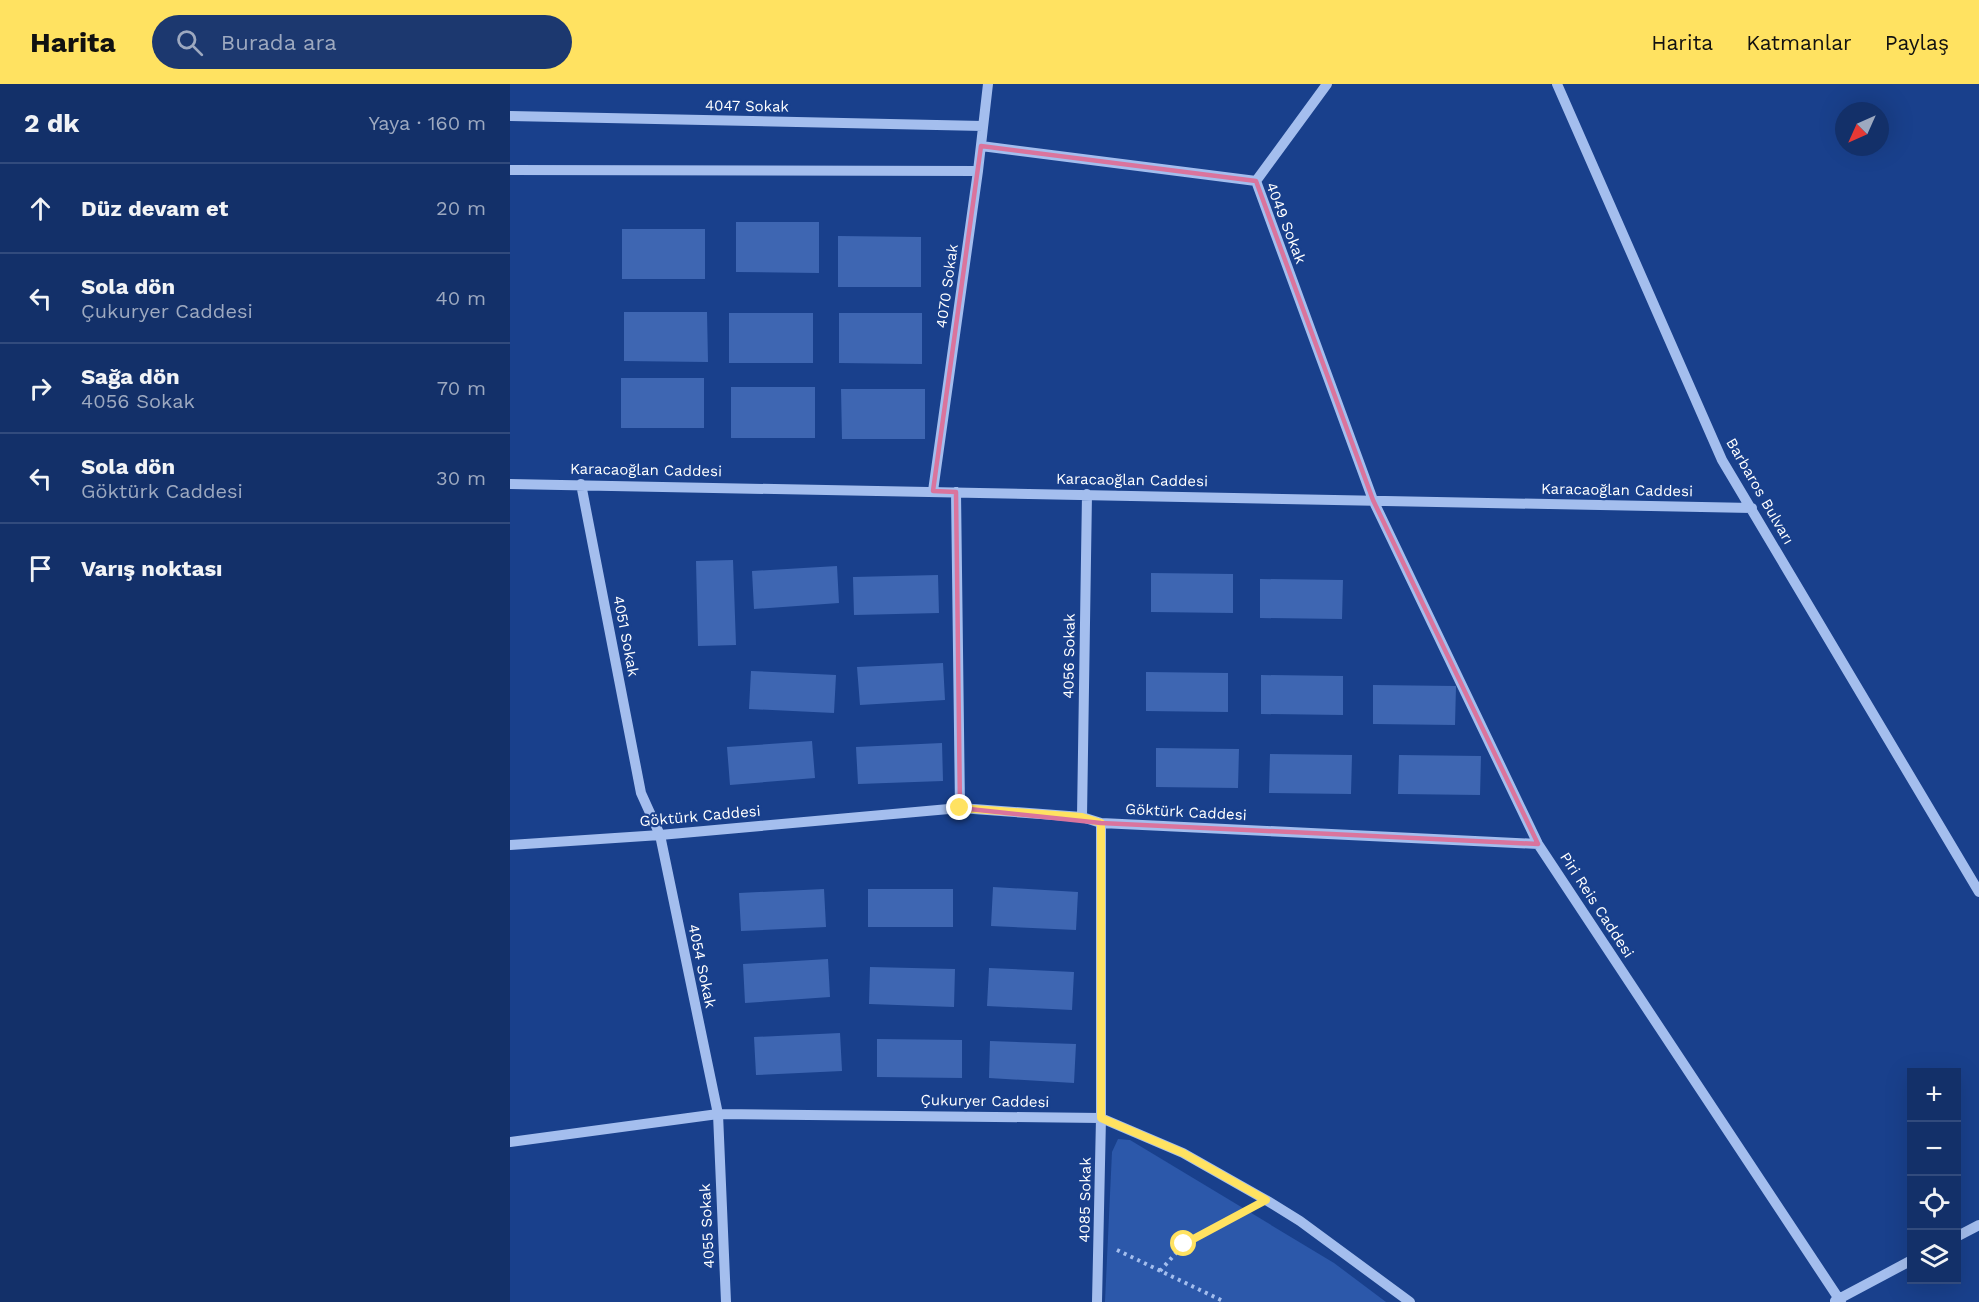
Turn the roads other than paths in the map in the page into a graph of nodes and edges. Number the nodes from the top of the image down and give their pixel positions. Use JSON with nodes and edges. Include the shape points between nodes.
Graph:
{"nodes":[{"id":1,"x":988,"y":84,"type":"edge"},
{"id":2,"x":1327,"y":84,"type":"edge"},
{"id":3,"x":1557,"y":84,"type":"edge"},
{"id":4,"x":510,"y":116,"type":"edge"},
{"id":5,"x":983,"y":126,"type":"junction"},
{"id":6,"x":981,"y":146,"type":"junction"},
{"id":7,"x":510,"y":170,"type":"edge"},
{"id":8,"x":978,"y":171,"type":"junction"},
{"id":9,"x":1256,"y":182,"type":"junction"},
{"id":10,"x":510,"y":484,"type":"edge"},
{"id":11,"x":581,"y":484,"type":"junction"},
{"id":12,"x":933,"y":491,"type":"junction"},
{"id":13,"x":957,"y":492,"type":"junction"},
{"id":14,"x":1087,"y":494,"type":"junction"},
{"id":15,"x":1373,"y":500,"type":"junction"},
{"id":16,"x":1752,"y":508,"type":"junction"},
{"id":17,"x":641,"y":793,"type":"joint"},
{"id":18,"x":960,"y":808,"type":"junction"},
{"id":19,"x":1082,"y":817,"type":"junction"},
{"id":20,"x":1101,"y":823,"type":"junction"},
{"id":21,"x":660,"y":835,"type":"junction"},
{"id":22,"x":1538,"y":844,"type":"junction"},
{"id":23,"x":510,"y":845,"type":"edge"},
{"id":24,"x":1979,"y":891,"type":"edge"},
{"id":25,"x":718,"y":1114,"type":"junction"},
{"id":26,"x":1101,"y":1118,"type":"junction"},
{"id":27,"x":510,"y":1142,"type":"edge"},
{"id":28,"x":719,"y":1149,"type":"joint"},
{"id":29,"x":1979,"y":1225,"type":"edge"},
{"id":30,"x":1961,"y":1234,"type":"edge"},
{"id":31,"x":1907,"y":1262,"type":"edge"},
{"id":32,"x":1838,"y":1301,"type":"edge"},
{"id":33,"x":726,"y":1302,"type":"edge"},
{"id":34,"x":1097,"y":1302,"type":"edge"},
{"id":35,"x":1410,"y":1302,"type":"edge"}],
"edges":[{"from":1,"to":5,"type":"street","name":"4070 Sokak"},
{"from":2,"to":9,"type":"street"},
{"from":3,"to":16,"type":"street","name":"Barbaros Bulvarı","via":[[1722,460]]},
{"from":4,"to":5,"type":"street","name":"4047 Sokak"},
{"from":5,"to":6,"type":"street","name":"4070 Sokak"},
{"from":6,"to":8,"type":"street","name":"4070 Sokak"},
{"from":6,"to":9,"type":"street","name":"4049 Sokak"},
{"from":7,"to":8,"type":"street"},
{"from":8,"to":12,"type":"street","name":"4070 Sokak"},
{"from":9,"to":15,"type":"street","name":"4049 Sokak"},
{"from":10,"to":11,"type":"street","name":"Karacaoğlan Caddesi"},
{"from":11,"to":12,"type":"street","name":"Karacaoğlan Caddesi"},
{"from":11,"to":17,"type":"street","name":"4051 Sokak"},
{"from":12,"to":13,"type":"street","name":"Karacaoğlan Caddesi"},
{"from":13,"to":14,"type":"street","name":"Karacaoğlan Caddesi"},
{"from":13,"to":18,"type":"street"},
{"from":14,"to":15,"type":"street","name":"Karacaoğlan Caddesi"},
{"from":14,"to":19,"type":"street","name":"4056 Sokak"},
{"from":15,"to":16,"type":"street","name":"Karacaoğlan Caddesi"},
{"from":15,"to":22,"type":"street","name":"Piri Reis Caddesi"},
{"from":16,"to":24,"type":"street","name":"Barbaros Bulvarı"},
{"from":17,"to":21,"type":"street","name":"4054 Sokak"},
{"from":18,"to":19,"type":"street","name":"Göktürk Caddesi"},
{"from":18,"to":21,"type":"street","name":"Göktürk Caddesi"},
{"from":19,"to":20,"type":"street","name":"Göktürk Caddesi"},
{"from":20,"to":22,"type":"street","name":"Göktürk Caddesi"},
{"from":20,"to":26,"type":"street","name":"4085 Sokak"},
{"from":21,"to":23,"type":"street","name":"Göktürk Caddesi"},
{"from":21,"to":25,"type":"street","name":"4054 Sokak"},
{"from":22,"to":32,"type":"street","name":"Piri Reis Caddesi"},
{"from":25,"to":26,"type":"street","name":"Çukuryer Caddesi"},
{"from":25,"to":27,"type":"street","name":"Çukuryer Caddesi"},
{"from":25,"to":28,"type":"street","name":"4054 Sokak"},
{"from":26,"to":34,"type":"street","name":"4085 Sokak"},
{"from":26,"to":35,"type":"street","name":"Çukuryer Caddesi","via":[[1183,1153],[1266,1200]]},
{"from":28,"to":33,"type":"street","name":"4055 Sokak"},
{"from":29,"to":30,"type":"street"},
{"from":31,"to":32,"type":"street"}]}
